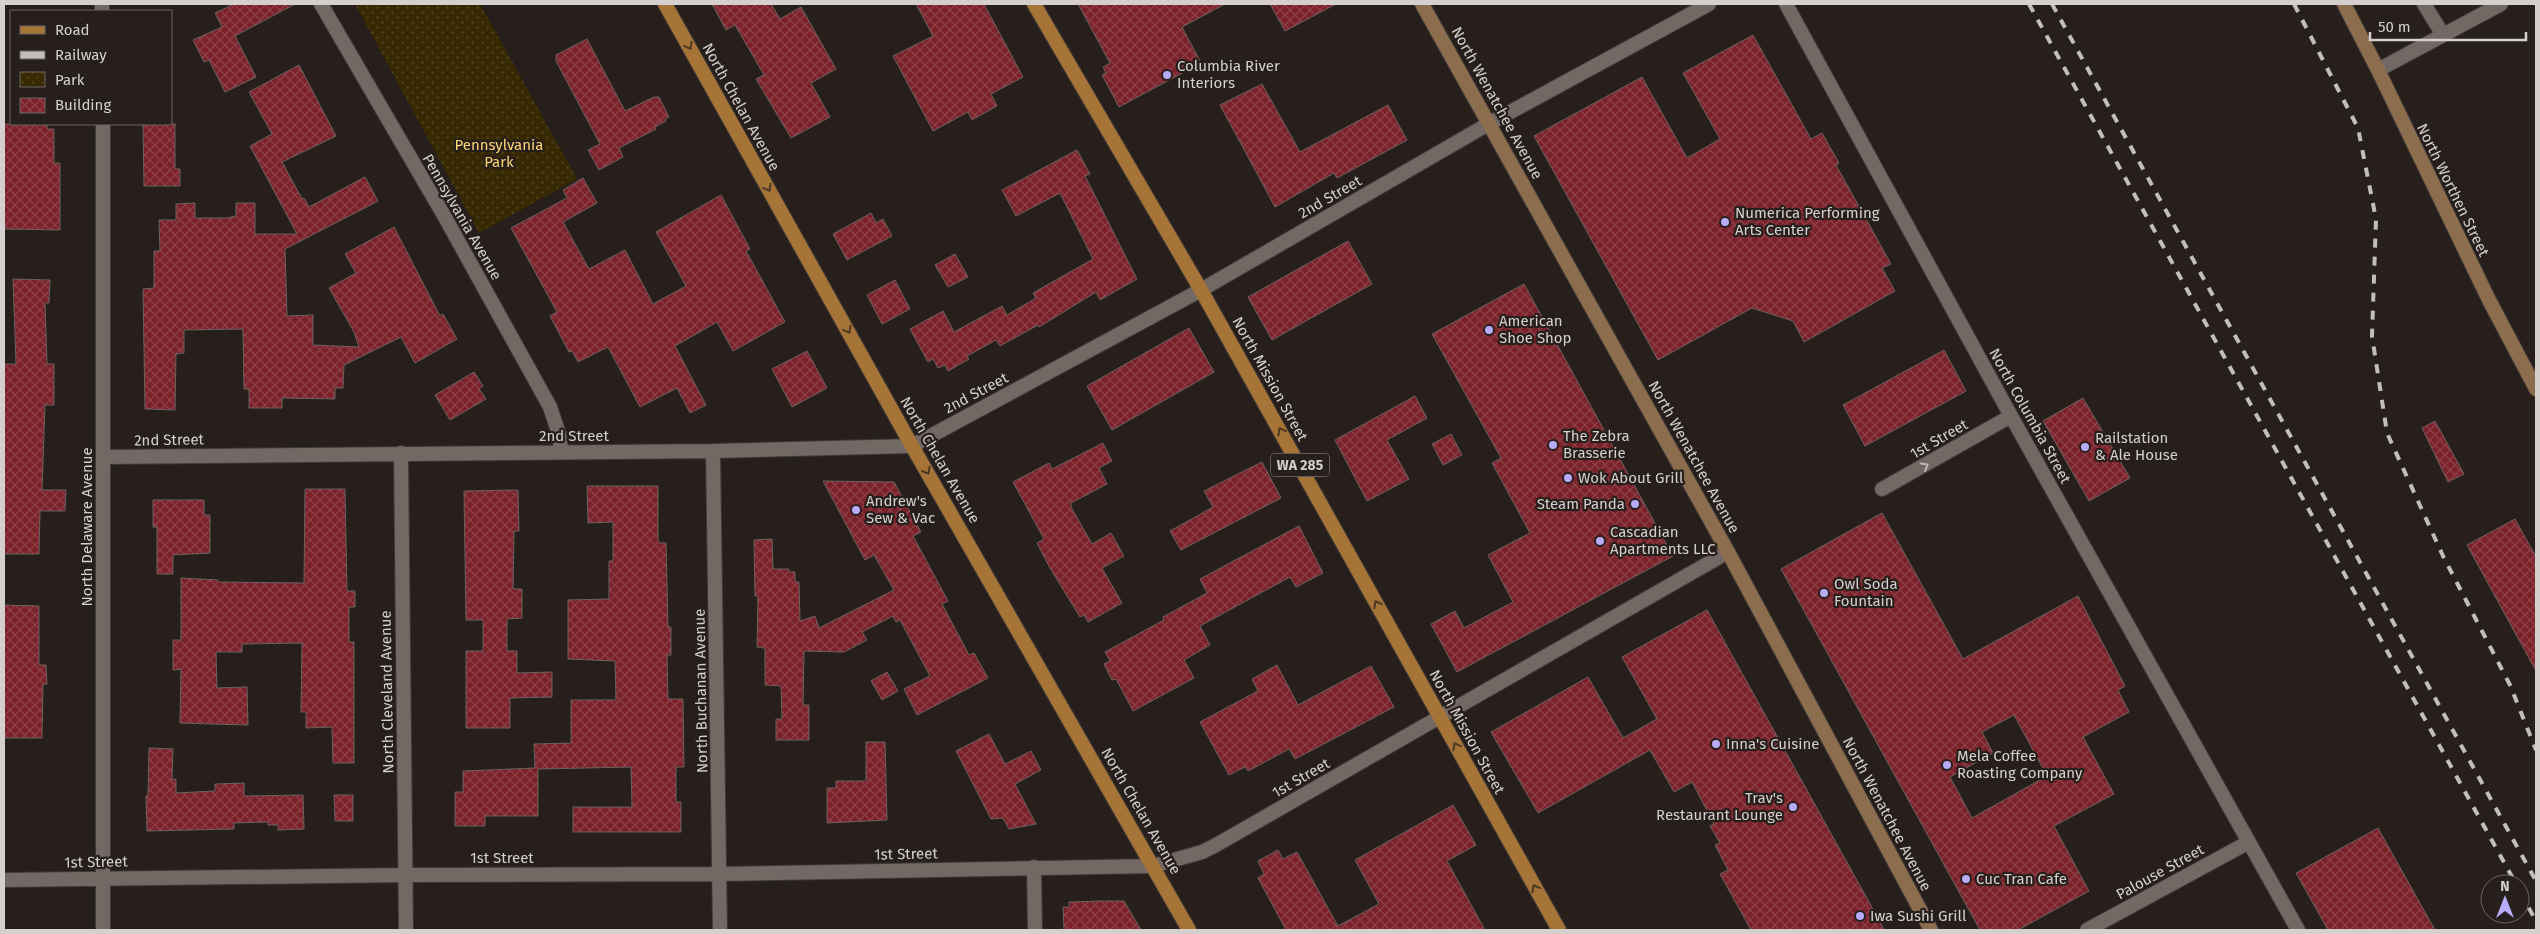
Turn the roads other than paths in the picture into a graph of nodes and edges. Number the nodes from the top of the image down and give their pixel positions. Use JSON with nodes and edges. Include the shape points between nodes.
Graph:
{"nodes":[{"id":1,"x":321,"y":4,"type":"edge"},
{"id":2,"x":665,"y":4,"type":"edge"},
{"id":3,"x":1034,"y":4,"type":"edge"},
{"id":4,"x":1422,"y":4,"type":"edge"},
{"id":5,"x":1709,"y":4,"type":"edge"},
{"id":6,"x":1786,"y":4,"type":"edge"},
{"id":7,"x":2344,"y":4,"type":"edge"},
{"id":8,"x":2424,"y":4,"type":"edge"},
{"id":9,"x":2501,"y":4,"type":"edge"},
{"id":10,"x":2443,"y":35,"type":"junction"},
{"id":11,"x":2378,"y":70,"type":"junction"},
{"id":12,"x":1490,"y":123,"type":"junction"},
{"id":13,"x":103,"y":125,"type":"edge"},
{"id":14,"x":1201,"y":290,"type":"junction"},
{"id":15,"x":2536,"y":388,"type":"edge"},
{"id":16,"x":2011,"y":416,"type":"junction"},
{"id":17,"x":912,"y":446,"type":"junction"},
{"id":18,"x":561,"y":452,"type":"junction"},
{"id":19,"x":714,"y":452,"type":"junction"},
{"id":20,"x":401,"y":453,"type":"junction"},
{"id":21,"x":104,"y":457,"type":"junction"},
{"id":22,"x":1882,"y":489,"type":"dead end"},
{"id":23,"x":1728,"y":552,"type":"junction"},
{"id":24,"x":1440,"y":716,"type":"junction"},
{"id":25,"x":2249,"y":842,"type":"junction"},
{"id":26,"x":1154,"y":866,"type":"junction"},
{"id":27,"x":1034,"y":867,"type":"junction"},
{"id":28,"x":720,"y":874,"type":"junction"},
{"id":29,"x":405,"y":875,"type":"junction"},
{"id":30,"x":103,"y":878,"type":"junction"},
{"id":31,"x":4,"y":880,"type":"edge"},
{"id":32,"x":103,"y":930,"type":"edge"},
{"id":33,"x":406,"y":930,"type":"edge"},
{"id":34,"x":720,"y":930,"type":"edge"},
{"id":35,"x":1035,"y":930,"type":"edge"},
{"id":36,"x":1190,"y":930,"type":"edge"},
{"id":37,"x":1559,"y":930,"type":"edge"},
{"id":38,"x":1931,"y":930,"type":"edge"},
{"id":39,"x":2087,"y":930,"type":"edge"},
{"id":40,"x":2298,"y":930,"type":"edge"}],
"edges":[{"from":1,"to":18,"type":"street","name":"Pennsylvania Avenue","via":[[550,407]]},
{"from":2,"to":17,"type":"main road","name":"North Chelan Avenue","one_way":true},
{"from":3,"to":14,"type":"main road","name":"North Mission Street","number":"WA 285"},
{"from":4,"to":12,"type":"main road","name":"North Wenatchee Avenue"},
{"from":5,"to":12,"type":"street","name":"2nd Street"},
{"from":6,"to":16,"type":"street","name":"North Columbia Street"},
{"from":7,"to":11,"type":"main road","name":"North Worthen Street"},
{"from":8,"to":10,"type":"street"},
{"from":9,"to":10,"type":"street"},
{"from":10,"to":11,"type":"street"},
{"from":11,"to":15,"type":"main road","name":"North Worthen Street"},
{"from":12,"to":14,"type":"street","name":"2nd Street"},
{"from":12,"to":23,"type":"main road","name":"North Wenatchee Avenue"},
{"from":13,"to":21,"type":"street","name":"North Delaware Avenue"},
{"from":14,"to":17,"type":"street","name":"2nd Street"},
{"from":24,"to":14,"type":"main road","name":"North Mission Street","number":"WA 285","one_way":true},
{"from":22,"to":16,"type":"street","name":"1st Street","one_way":true},
{"from":16,"to":25,"type":"street","name":"North Columbia Street"},
{"from":17,"to":19,"type":"street","name":"2nd Street"},
{"from":17,"to":26,"type":"main road","name":"North Chelan Avenue","one_way":true},
{"from":18,"to":19,"type":"street","name":"2nd Street"},
{"from":18,"to":20,"type":"street","name":"2nd Street"},
{"from":19,"to":28,"type":"street","name":"North Buchanan Avenue"},
{"from":20,"to":21,"type":"street","name":"2nd Street"},
{"from":20,"to":29,"type":"street","name":"North Cleveland Avenue"},
{"from":21,"to":30,"type":"street","name":"North Delaware Avenue"},
{"from":23,"to":24,"type":"street","name":"1st Street"},
{"from":23,"to":38,"type":"main road","name":"North Wenatchee Avenue"},
{"from":24,"to":26,"type":"street","name":"1st Street","via":[[1202,852]]},
{"from":37,"to":24,"type":"main road","name":"North Mission Street","number":"WA 285","one_way":true},
{"from":25,"to":39,"type":"street","name":"Palouse Street"},
{"from":25,"to":40,"type":"street","name":"North Columbia Street"},
{"from":26,"to":27,"type":"street","name":"1st Street"},
{"from":26,"to":36,"type":"main road","name":"North Chelan Avenue"},
{"from":27,"to":28,"type":"street","name":"1st Street"},
{"from":27,"to":35,"type":"street"},
{"from":28,"to":29,"type":"street","name":"1st Street"},
{"from":28,"to":34,"type":"street","name":"North Buchanan Avenue"},
{"from":29,"to":30,"type":"street","name":"1st Street"},
{"from":29,"to":33,"type":"street","name":"North Cleveland Avenue"},
{"from":30,"to":31,"type":"street","name":"1st Street"},
{"from":30,"to":32,"type":"street","name":"North Delaware Avenue"}]}
